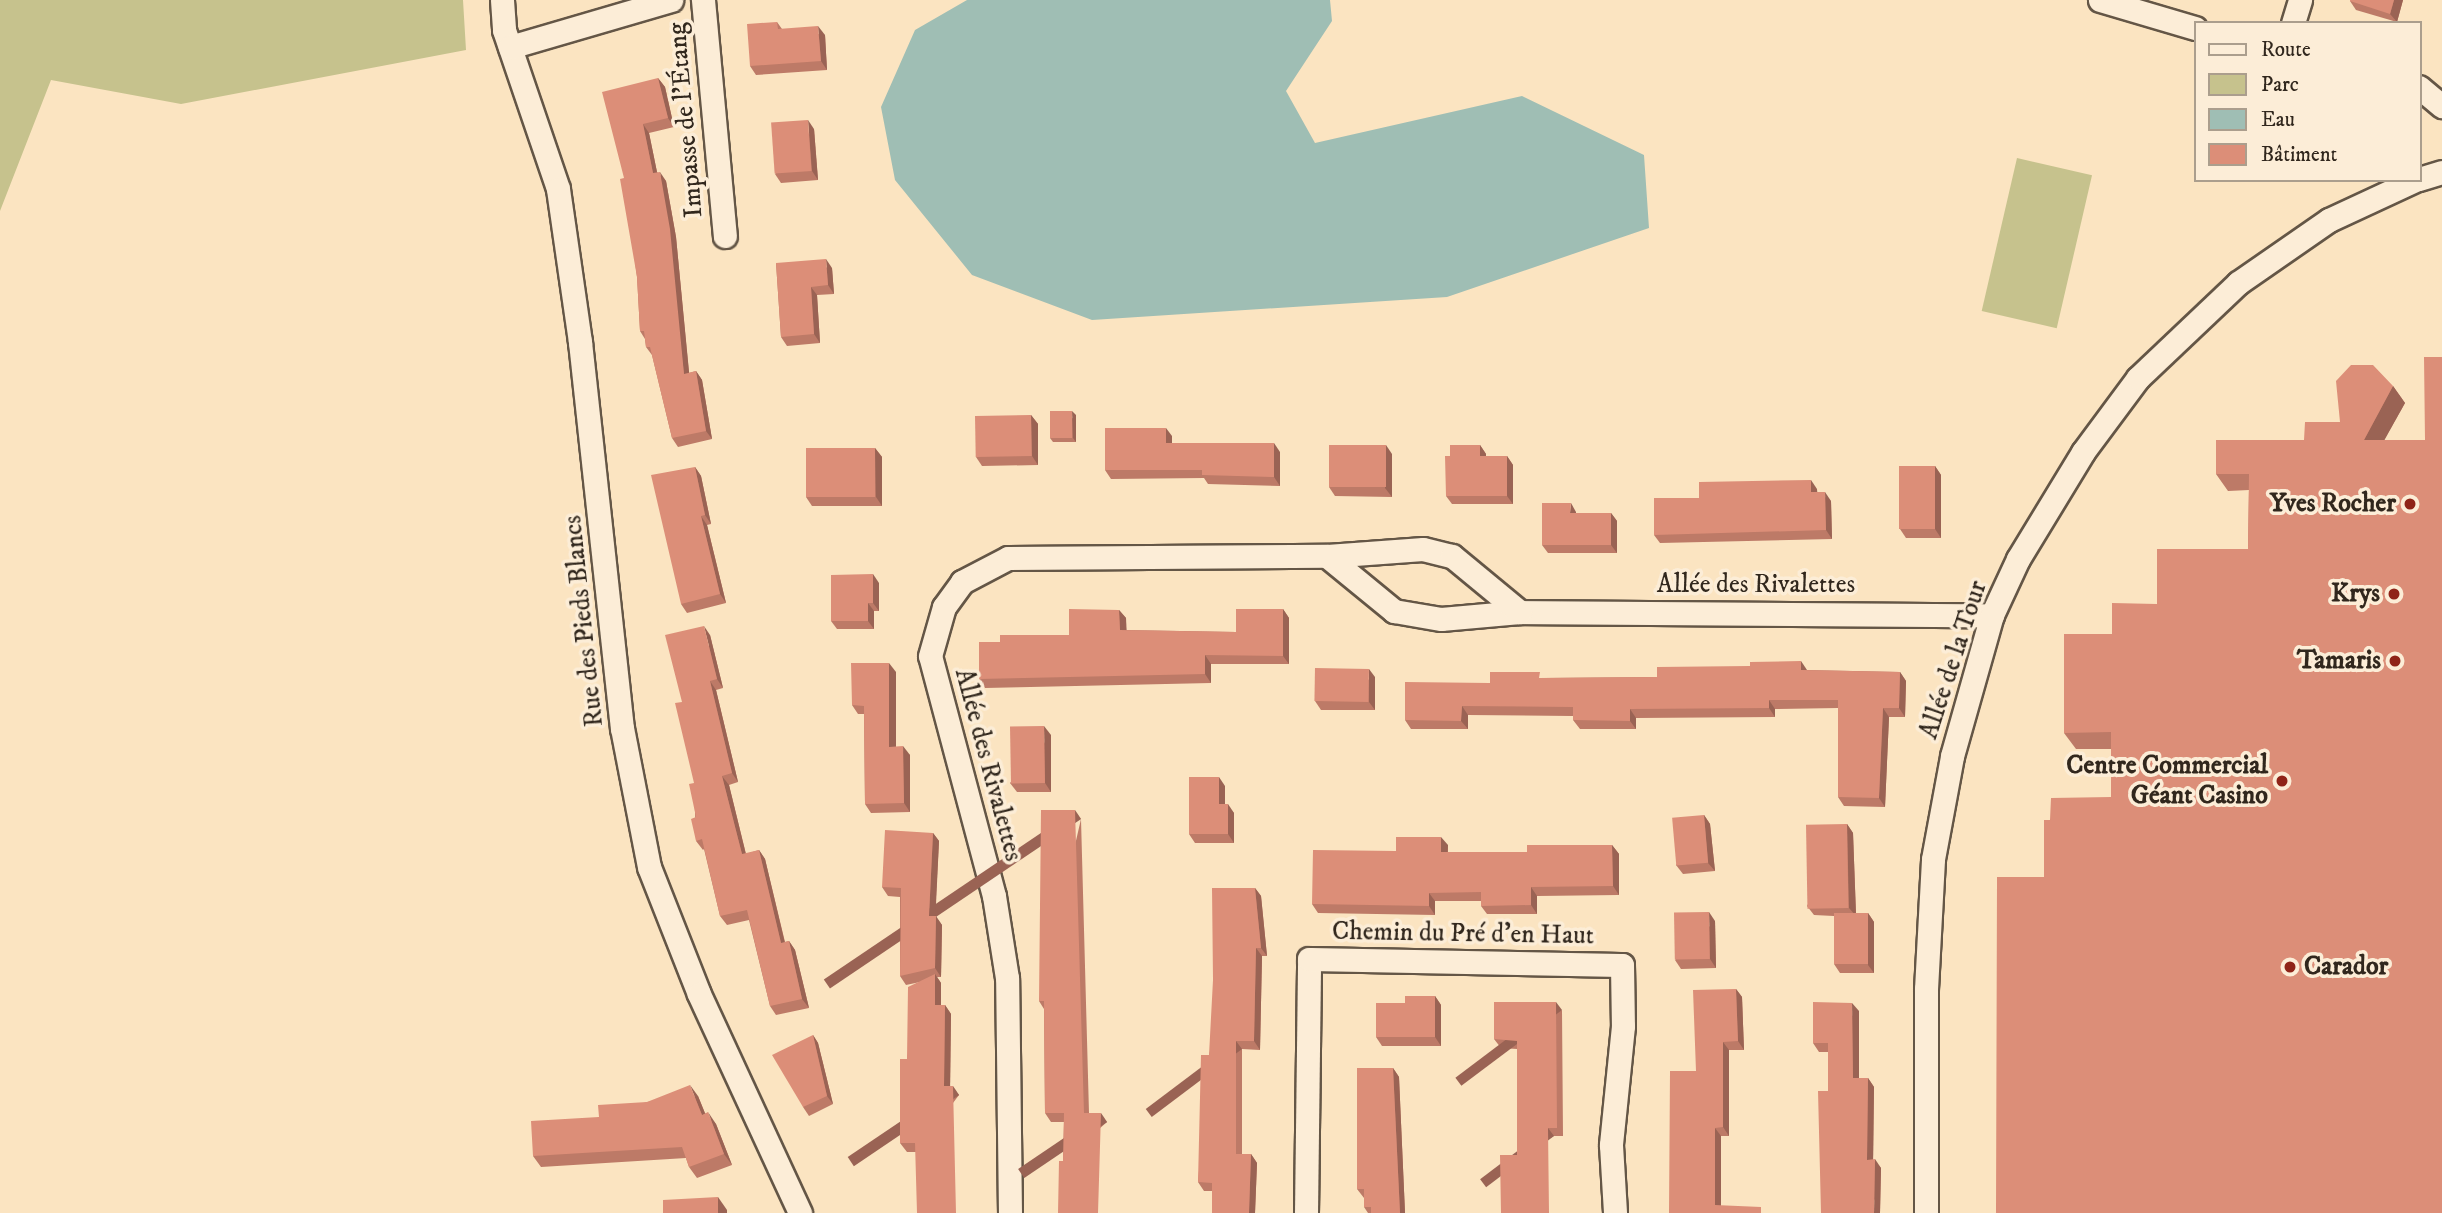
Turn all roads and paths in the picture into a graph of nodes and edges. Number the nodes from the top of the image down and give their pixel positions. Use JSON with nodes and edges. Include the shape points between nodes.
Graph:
{"nodes":[{"id":1,"x":502,"y":0,"type":"edge"},
{"id":2,"x":671,"y":0,"type":"edge"},
{"id":3,"x":703,"y":0,"type":"edge"},
{"id":4,"x":2100,"y":0,"type":"edge"},
{"id":5,"x":2300,"y":0,"type":"edge"},
{"id":6,"x":2294,"y":21,"type":"edge"},
{"id":7,"x":2194,"y":28,"type":"edge"},
{"id":8,"x":510,"y":47,"type":"junction"},
{"id":9,"x":2421,"y":86,"type":"edge"},
{"id":10,"x":2421,"y":88,"type":"edge"},
{"id":11,"x":2442,"y":89,"type":"edge"},
{"id":12,"x":2442,"y":106,"type":"edge"},
{"id":13,"x":2442,"y":172,"type":"edge"},
{"id":14,"x":2421,"y":178,"type":"edge"},
{"id":15,"x":2411,"y":182,"type":"edge"},
{"id":16,"x":725,"y":236,"type":"dead end"},
{"id":17,"x":1327,"y":556,"type":"junction"},
{"id":18,"x":1520,"y":612,"type":"junction"},
{"id":19,"x":1993,"y":615,"type":"junction"},
{"id":20,"x":800,"y":1213,"type":"edge"},
{"id":21,"x":1010,"y":1213,"type":"edge"},
{"id":22,"x":1306,"y":1213,"type":"edge"},
{"id":23,"x":1615,"y":1213,"type":"edge"},
{"id":24,"x":1926,"y":1213,"type":"edge"}],
"edges":[{"from":1,"to":8,"type":"street","name":"Rue des Pieds Blancs"},
{"from":2,"to":8,"type":"street"},
{"from":3,"to":16,"type":"street","name":"Impasse de l'Étang"},
{"from":4,"to":7,"type":"street"},
{"from":5,"to":6,"type":"street"},
{"from":8,"to":20,"type":"street","name":"Rue des Pieds Blancs","via":[[558,189],[584,370],[622,728],[649,867],[699,994]]},
{"from":9,"to":11,"type":"street"},
{"from":10,"to":12,"type":"street"},
{"from":13,"to":14,"type":"street","name":"Allée de la Tour"},
{"from":15,"to":19,"type":"street","name":"Allée de la Tour","via":[[2329,220],[2238,283],[2138,378],[2046,508]]},
{"from":17,"to":18,"type":"street","name":"Allée des Rivalettes","via":[[1394,611],[1441,619]]},
{"from":17,"to":18,"type":"street","name":"Allée des Rivalettes","via":[[1423,549],[1452,556]]},
{"from":17,"to":21,"type":"street","name":"Allée des Rivalettes","via":[[1008,558],[962,582],[944,607],[930,656],[994,896],[1007,978]]},
{"from":18,"to":19,"type":"street","name":"Allée des Rivalettes"},
{"from":19,"to":24,"type":"street","name":"Allée de la Tour","via":[[1952,756],[1933,859],[1926,989]]},
{"from":22,"to":23,"type":"street","name":"Chemin du Pré d'en Haut","via":[[1309,959],[1622,965],[1623,1026],[1611,1145]]}]}
